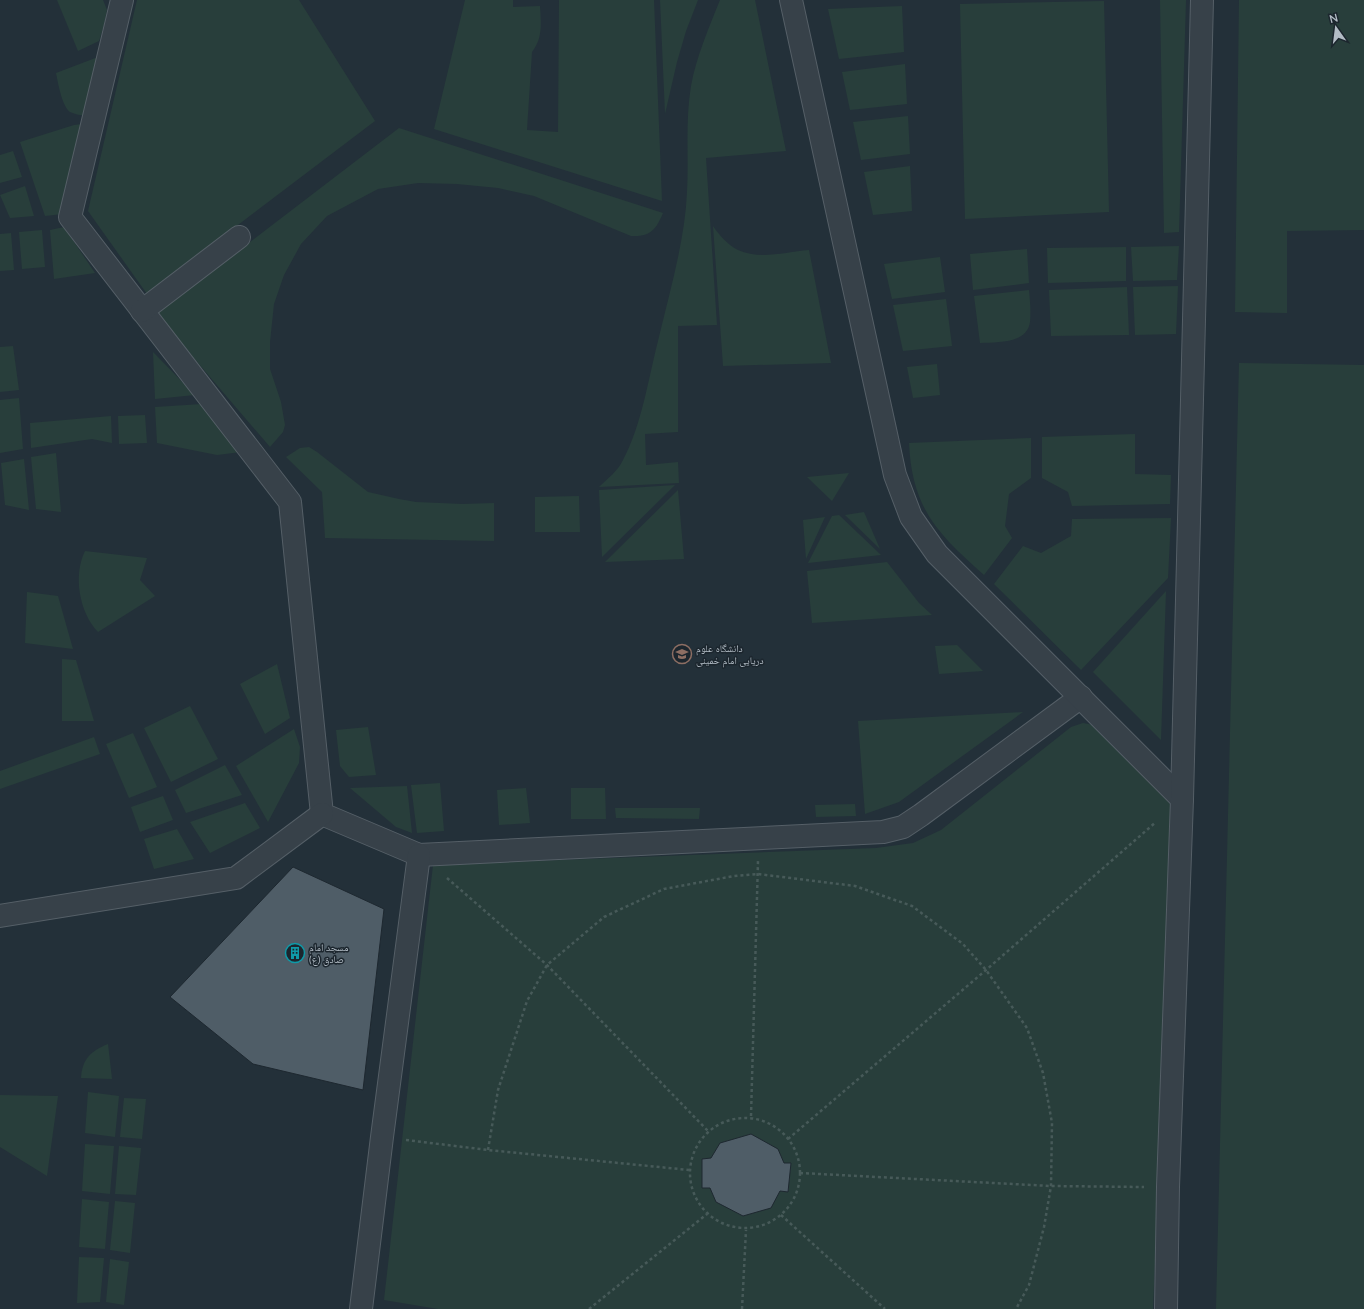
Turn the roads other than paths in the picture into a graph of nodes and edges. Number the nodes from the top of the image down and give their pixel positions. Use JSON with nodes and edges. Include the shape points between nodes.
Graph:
{"nodes":[{"id":1,"x":122,"y":0,"type":"edge"},
{"id":2,"x":791,"y":0,"type":"edge"},
{"id":3,"x":1202,"y":0,"type":"edge"},
{"id":4,"x":239,"y":237,"type":"dead end"},
{"id":5,"x":142,"y":311,"type":"junction"},
{"id":6,"x":1081,"y":697,"type":"junction"},
{"id":7,"x":1182,"y":799,"type":"junction"},
{"id":8,"x":322,"y":814,"type":"junction"},
{"id":9,"x":420,"y":854,"type":"junction"},
{"id":10,"x":0,"y":916,"type":"edge"},
{"id":11,"x":362,"y":1309,"type":"edge"},
{"id":12,"x":1166,"y":1309,"type":"edge"}],
"edges":[{"from":1,"to":5,"type":"lane","via":[[70,217]]},
{"from":2,"to":6,"type":"lane","via":[[896,475],[911,517],[936,554]]},
{"from":3,"to":7,"type":"lane"},
{"from":4,"to":5,"type":"lane"},
{"from":5,"to":8,"type":"lane","via":[[290,502]]},
{"from":6,"to":7,"type":"lane"},
{"from":6,"to":9,"type":"lane","via":[[921,815],[903,827],[883,832]]},
{"from":7,"to":12,"type":"lane"},
{"from":8,"to":9,"type":"lane"},
{"from":8,"to":10,"type":"lane","via":[[236,878]]},
{"from":9,"to":11,"type":"lane"}]}
